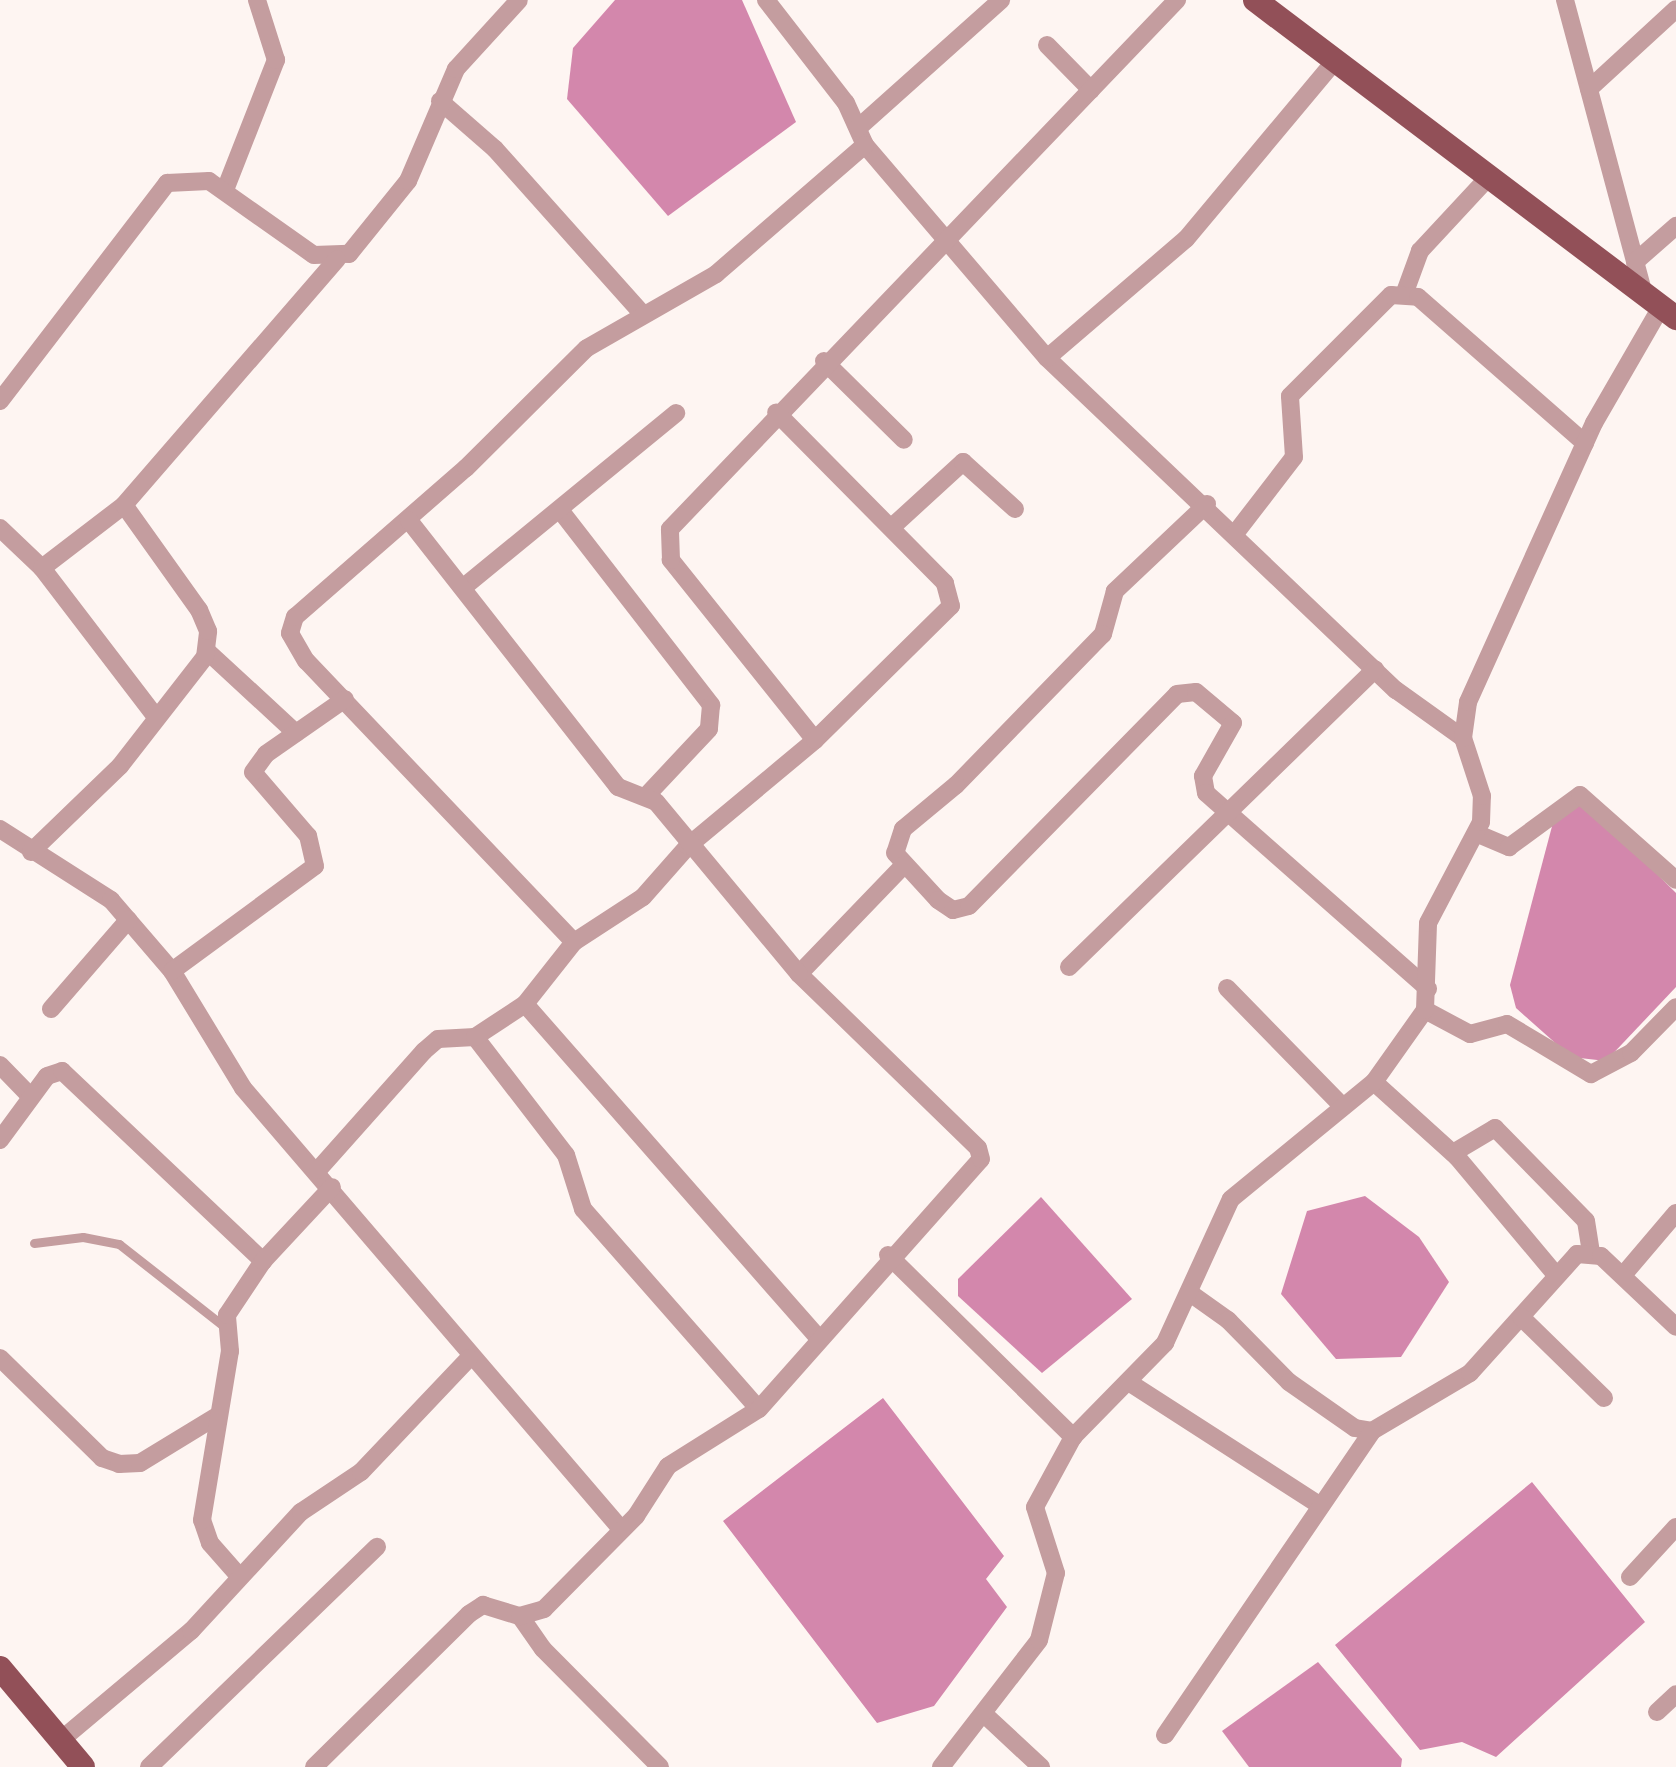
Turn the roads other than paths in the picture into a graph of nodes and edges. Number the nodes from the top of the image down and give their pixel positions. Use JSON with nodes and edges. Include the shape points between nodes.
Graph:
{"nodes":[{"id":1,"x":519,"y":0,"type":"edge"},
{"id":2,"x":766,"y":0,"type":"edge"},
{"id":3,"x":1001,"y":0,"type":"edge"},
{"id":4,"x":1177,"y":0,"type":"edge"},
{"id":5,"x":1255,"y":0,"type":"edge"},
{"id":6,"x":1565,"y":0,"type":"edge"},
{"id":7,"x":260,"y":1,"type":"edge"},
{"id":8,"x":1676,"y":9,"type":"edge"},
{"id":9,"x":1047,"y":45,"type":"dead end"},
{"id":10,"x":1335,"y":61,"type":"junction"},
{"id":11,"x":1589,"y":89,"type":"junction"},
{"id":12,"x":1091,"y":90,"type":"junction"},
{"id":13,"x":440,"y":101,"type":"junction"},
{"id":14,"x":862,"y":136,"type":"junction"},
{"id":15,"x":1486,"y":180,"type":"junction"},
{"id":16,"x":225,"y":190,"type":"junction"},
{"id":17,"x":1676,"y":226,"type":"edge"},
{"id":18,"x":951,"y":240,"type":"junction"},
{"id":19,"x":337,"y":259,"type":"junction"},
{"id":20,"x":1635,"y":262,"type":"junction"},
{"id":21,"x":1405,"y":292,"type":"junction"},
{"id":22,"x":1661,"y":307,"type":"edge"},
{"id":23,"x":640,"y":311,"type":"junction"},
{"id":24,"x":1047,"y":358,"type":"junction"},
{"id":25,"x":824,"y":361,"type":"junction"},
{"id":26,"x":0,"y":401,"type":"edge"},
{"id":27,"x":776,"y":412,"type":"junction"},
{"id":28,"x":676,"y":413,"type":"dead end"},
{"id":29,"x":904,"y":440,"type":"dead end"},
{"id":30,"x":1585,"y":443,"type":"junction"},
{"id":31,"x":1207,"y":504,"type":"junction"},
{"id":32,"x":124,"y":505,"type":"junction"},
{"id":33,"x":1015,"y":509,"type":"dead end"},
{"id":34,"x":560,"y":510,"type":"junction"},
{"id":35,"x":409,"y":520,"type":"junction"},
{"id":36,"x":893,"y":526,"type":"junction"},
{"id":37,"x":0,"y":528,"type":"edge"},
{"id":38,"x":1234,"y":535,"type":"junction"},
{"id":39,"x":42,"y":568,"type":"junction"},
{"id":40,"x":465,"y":586,"type":"junction"},
{"id":41,"x":207,"y":651,"type":"junction"},
{"id":42,"x":1375,"y":669,"type":"junction"},
{"id":43,"x":345,"y":699,"type":"junction"},
{"id":44,"x":156,"y":717,"type":"junction"},
{"id":45,"x":296,"y":733,"type":"junction"},
{"id":46,"x":1463,"y":738,"type":"junction"},
{"id":47,"x":815,"y":740,"type":"junction"},
{"id":48,"x":647,"y":795,"type":"junction"},
{"id":49,"x":1231,"y":817,"type":"junction"},
{"id":50,"x":0,"y":829,"type":"edge"},
{"id":51,"x":1478,"y":834,"type":"junction"},
{"id":52,"x":688,"y":846,"type":"junction"},
{"id":53,"x":31,"y":852,"type":"junction"},
{"id":54,"x":904,"y":865,"type":"junction"},
{"id":55,"x":1676,"y":880,"type":"edge"},
{"id":56,"x":128,"y":920,"type":"junction"},
{"id":57,"x":574,"y":942,"type":"junction"},
{"id":58,"x":1069,"y":967,"type":"dead end"},
{"id":59,"x":172,"y":971,"type":"junction"},
{"id":60,"x":799,"y":974,"type":"junction"},
{"id":61,"x":1227,"y":988,"type":"dead end"},
{"id":62,"x":1428,"y":989,"type":"junction"},
{"id":63,"x":525,"y":1004,"type":"junction"},
{"id":64,"x":1676,"y":1007,"type":"edge"},
{"id":65,"x":51,"y":1009,"type":"dead end"},
{"id":66,"x":1425,"y":1010,"type":"junction"},
{"id":67,"x":475,"y":1037,"type":"junction"},
{"id":68,"x":0,"y":1065,"type":"edge"},
{"id":69,"x":1374,"y":1082,"type":"junction"},
{"id":70,"x":30,"y":1096,"type":"junction"},
{"id":71,"x":1343,"y":1107,"type":"junction"},
{"id":72,"x":0,"y":1140,"type":"edge"},
{"id":73,"x":1453,"y":1153,"type":"junction"},
{"id":74,"x":318,"y":1170,"type":"junction"},
{"id":75,"x":332,"y":1187,"type":"junction"},
{"id":76,"x":1674,"y":1220,"type":"edge"},
{"id":77,"x":34,"y":1243,"type":"dead end"},
{"id":78,"x":1591,"y":1251,"type":"junction"},
{"id":79,"x":888,"y":1255,"type":"junction"},
{"id":80,"x":263,"y":1261,"type":"junction"},
{"id":81,"x":1624,"y":1274,"type":"junction"},
{"id":82,"x":1556,"y":1275,"type":"junction"},
{"id":83,"x":1190,"y":1293,"type":"junction"},
{"id":84,"x":1521,"y":1317,"type":"junction"},
{"id":85,"x":1676,"y":1327,"type":"edge"},
{"id":86,"x":226,"y":1328,"type":"junction"},
{"id":87,"x":818,"y":1337,"type":"junction"},
{"id":88,"x":0,"y":1358,"type":"edge"},
{"id":89,"x":469,"y":1358,"type":"junction"},
{"id":90,"x":1130,"y":1383,"type":"junction"},
{"id":91,"x":1604,"y":1398,"type":"dead end"},
{"id":92,"x":759,"y":1409,"type":"junction"},
{"id":93,"x":217,"y":1416,"type":"junction"},
{"id":94,"x":1372,"y":1431,"type":"junction"},
{"id":95,"x":1073,"y":1437,"type":"junction"},
{"id":96,"x":1321,"y":1506,"type":"junction"},
{"id":97,"x":1676,"y":1527,"type":"edge"},
{"id":98,"x":621,"y":1529,"type":"junction"},
{"id":99,"x":377,"y":1547,"type":"dead end"},
{"id":100,"x":239,"y":1576,"type":"junction"},
{"id":101,"x":1630,"y":1577,"type":"dead end"},
{"id":102,"x":520,"y":1616,"type":"junction"},
{"id":103,"x":0,"y":1668,"type":"edge"},
{"id":104,"x":1676,"y":1694,"type":"edge"},
{"id":105,"x":1657,"y":1712,"type":"dead end"},
{"id":106,"x":984,"y":1714,"type":"junction"},
{"id":107,"x":1165,"y":1735,"type":"dead end"},
{"id":108,"x":61,"y":1740,"type":"junction"},
{"id":109,"x":83,"y":1767,"type":"edge"},
{"id":110,"x":149,"y":1767,"type":"edge"},
{"id":111,"x":314,"y":1767,"type":"edge"},
{"id":112,"x":660,"y":1767,"type":"edge"},
{"id":113,"x":941,"y":1767,"type":"edge"},
{"id":114,"x":1041,"y":1767,"type":"edge"}],
"edges":[{"from":1,"to":13,"type":"street","via":[[479,35]]},
{"from":2,"to":14,"type":"street"},
{"from":3,"to":14,"type":"street"},
{"from":4,"to":12,"type":"street"},
{"from":5,"to":10,"type":"main road"},
{"from":6,"to":11,"type":"street"},
{"from":7,"to":16,"type":"street","via":[[274,38],[274,73]]},
{"from":8,"to":11,"type":"street"},
{"from":9,"to":12,"type":"street"},
{"from":10,"to":15,"type":"main road"},
{"from":10,"to":24,"type":"street","via":[[1186,239]]},
{"from":11,"to":20,"type":"street"},
{"from":12,"to":18,"type":"street"},
{"from":13,"to":19,"type":"street","via":[[408,181],[374,229]]},
{"from":13,"to":23,"type":"street","via":[[495,149]]},
{"from":14,"to":18,"type":"street"},
{"from":14,"to":23,"type":"street","via":[[716,274]]},
{"from":15,"to":21,"type":"street","via":[[1420,251]]},
{"from":15,"to":22,"type":"main road"},
{"from":16,"to":19,"type":"street","via":[[314,255]]},
{"from":16,"to":26,"type":"street","via":[[188,179],[167,183],[144,204]]},
{"from":17,"to":20,"type":"street"},
{"from":18,"to":24,"type":"street"},
{"from":18,"to":25,"type":"street"},
{"from":19,"to":32,"type":"street"},
{"from":20,"to":22,"type":"street"},
{"from":21,"to":30,"type":"street"},
{"from":21,"to":38,"type":"street","via":[[1391,295],[1290,396],[1294,457]]},
{"from":22,"to":30,"type":"street"},
{"from":23,"to":35,"type":"street","via":[[576,358]]},
{"from":24,"to":31,"type":"street"},
{"from":25,"to":27,"type":"street"},
{"from":25,"to":29,"type":"street"},
{"from":27,"to":36,"type":"street"},
{"from":27,"to":47,"type":"street","via":[[712,477],[670,529],[666,546]]},
{"from":28,"to":34,"type":"street"},
{"from":30,"to":46,"type":"street","via":[[1484,657]]},
{"from":31,"to":38,"type":"street"},
{"from":31,"to":54,"type":"street","via":[[1115,591],[1108,626],[1093,645],[903,829],[893,841]]},
{"from":32,"to":39,"type":"street"},
{"from":32,"to":41,"type":"street","via":[[199,610]]},
{"from":33,"to":36,"type":"street","via":[[963,462]]},
{"from":34,"to":40,"type":"street"},
{"from":34,"to":48,"type":"street","via":[[587,539],[616,592],[711,705],[709,729]]},
{"from":35,"to":40,"type":"street"},
{"from":35,"to":43,"type":"street","via":[[295,617],[294,645]]},
{"from":36,"to":47,"type":"street","via":[[945,583],[951,606]]},
{"from":37,"to":39,"type":"street"},
{"from":38,"to":42,"type":"street"},
{"from":39,"to":44,"type":"street"},
{"from":40,"to":48,"type":"street","via":[[618,787]]},
{"from":41,"to":44,"type":"street"},
{"from":41,"to":45,"type":"street"},
{"from":42,"to":46,"type":"street"},
{"from":42,"to":49,"type":"street"},
{"from":43,"to":45,"type":"street"},
{"from":43,"to":57,"type":"street","via":[[416,784]]},
{"from":44,"to":53,"type":"street","via":[[120,766]]},
{"from":45,"to":59,"type":"street","via":[[253,772],[308,836],[315,866]]},
{"from":46,"to":51,"type":"street","via":[[1482,796]]},
{"from":47,"to":52,"type":"street"},
{"from":48,"to":52,"type":"street"},
{"from":49,"to":54,"type":"street","via":[[1202,786],[1233,723],[1183,690],[969,906],[946,905]]},
{"from":49,"to":58,"type":"street"},
{"from":49,"to":62,"type":"street"},
{"from":50,"to":53,"type":"street"},
{"from":51,"to":55,"type":"street","via":[[1509,847],[1580,795]]},
{"from":51,"to":62,"type":"street","via":[[1428,923]]},
{"from":52,"to":57,"type":"street","via":[[621,916]]},
{"from":52,"to":60,"type":"street"},
{"from":53,"to":56,"type":"street","via":[[90,886]]},
{"from":54,"to":60,"type":"street"},
{"from":56,"to":59,"type":"street"},
{"from":56,"to":65,"type":"street"},
{"from":57,"to":63,"type":"street"},
{"from":59,"to":74,"type":"street","via":[[223,1062]]},
{"from":60,"to":79,"type":"street","via":[[978,1148],[977,1170]]},
{"from":61,"to":71,"type":"street"},
{"from":62,"to":66,"type":"street"},
{"from":63,"to":67,"type":"street"},
{"from":63,"to":87,"type":"street"},
{"from":64,"to":66,"type":"street","via":[[1631,1053],[1591,1074],[1507,1024],[1470,1034]]},
{"from":66,"to":69,"type":"street"},
{"from":67,"to":74,"type":"street","via":[[438,1039]]},
{"from":67,"to":92,"type":"street","via":[[566,1155],[583,1209]]},
{"from":68,"to":70,"type":"street"},
{"from":69,"to":71,"type":"street"},
{"from":69,"to":73,"type":"street"},
{"from":70,"to":72,"type":"street"},
{"from":70,"to":80,"type":"street","via":[[47,1076],[62,1071],[72,1077]]},
{"from":71,"to":83,"type":"street","via":[[1231,1199]]},
{"from":73,"to":78,"type":"street","via":[[1495,1128],[1586,1221]]},
{"from":73,"to":82,"type":"street"},
{"from":74,"to":75,"type":"street"},
{"from":75,"to":80,"type":"street"},
{"from":75,"to":89,"type":"street"},
{"from":76,"to":81,"type":"street"},
{"from":77,"to":86,"type":"lane","via":[[83,1237],[119,1244]]},
{"from":78,"to":81,"type":"street"},
{"from":78,"to":82,"type":"street"},
{"from":79,"to":87,"type":"street"},
{"from":79,"to":95,"type":"street"},
{"from":80,"to":86,"type":"street","via":[[233,1301]]},
{"from":81,"to":85,"type":"street"},
{"from":82,"to":84,"type":"street"},
{"from":83,"to":90,"type":"street","via":[[1165,1343]]},
{"from":83,"to":94,"type":"street","via":[[1228,1320],[1289,1382],[1355,1428]]},
{"from":84,"to":91,"type":"street"},
{"from":84,"to":94,"type":"street","via":[[1449,1392]]},
{"from":86,"to":93,"type":"street","via":[[230,1351]]},
{"from":87,"to":92,"type":"street"},
{"from":88,"to":93,"type":"street","via":[[102,1458],[119,1464],[140,1463]]},
{"from":89,"to":98,"type":"street"},
{"from":89,"to":100,"type":"street","via":[[361,1472],[301,1512]]},
{"from":90,"to":95,"type":"street"},
{"from":90,"to":96,"type":"street"},
{"from":92,"to":98,"type":"street","via":[[668,1466]]},
{"from":93,"to":100,"type":"street","via":[[204,1533]]},
{"from":94,"to":96,"type":"street"},
{"from":95,"to":106,"type":"street","via":[[1035,1507],[1056,1573],[1052,1608],[1039,1640]]},
{"from":96,"to":107,"type":"street"},
{"from":97,"to":101,"type":"street"},
{"from":98,"to":102,"type":"street","via":[[544,1609]]},
{"from":99,"to":110,"type":"street"},
{"from":100,"to":108,"type":"street","via":[[191,1631]]},
{"from":102,"to":111,"type":"street","via":[[501,1605],[469,1614]]},
{"from":102,"to":112,"type":"street","via":[[543,1649]]},
{"from":103,"to":108,"type":"main road"},
{"from":104,"to":105,"type":"street"},
{"from":106,"to":113,"type":"street"},
{"from":106,"to":114,"type":"street"},
{"from":108,"to":109,"type":"main road"}]}
